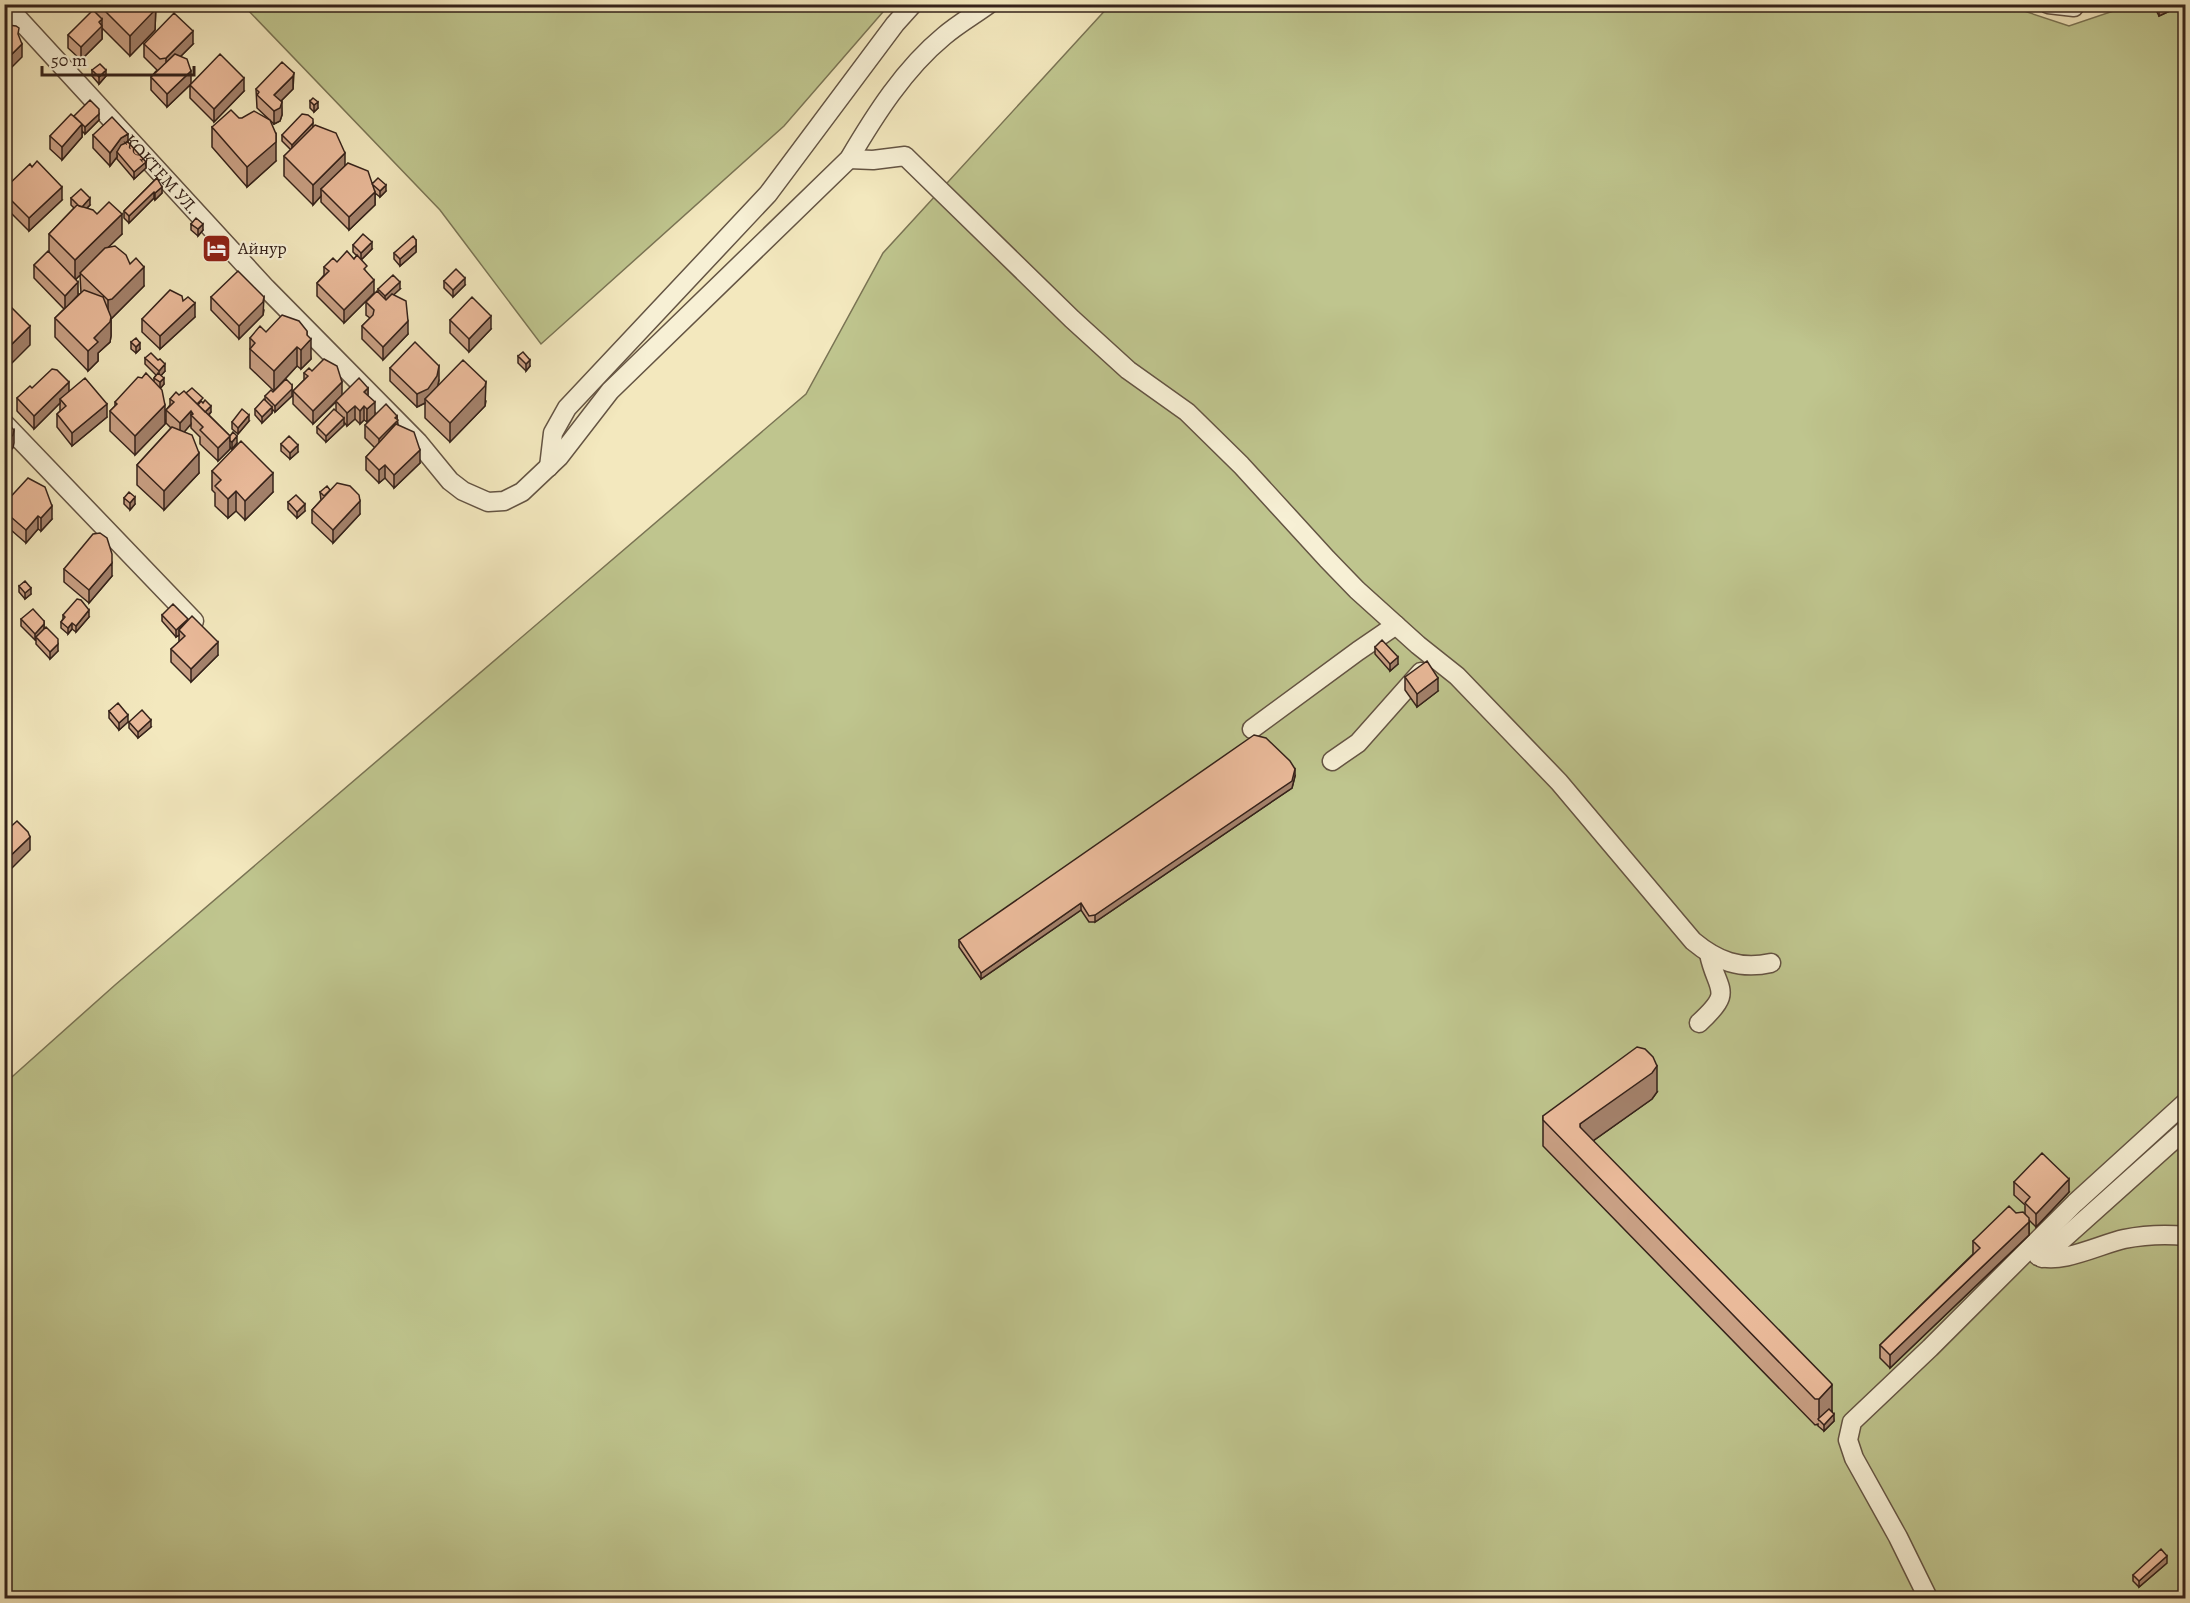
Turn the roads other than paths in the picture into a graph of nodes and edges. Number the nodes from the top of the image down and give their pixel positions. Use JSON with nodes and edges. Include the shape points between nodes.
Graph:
{"nodes":[{"id":1,"x":5,"y":4,"type":"edge"},
{"id":2,"x":913,"y":4,"type":"edge"},
{"id":3,"x":990,"y":4,"type":"edge"},
{"id":4,"x":2048,"y":4,"type":"edge"},
{"id":5,"x":2074,"y":7,"type":"dead end"},
{"id":6,"x":849,"y":159,"type":"junction"},
{"id":7,"x":4,"y":423,"type":"edge"},
{"id":8,"x":549,"y":467,"type":"junction"},
{"id":9,"x":194,"y":621,"type":"edge"},
{"id":10,"x":1396,"y":625,"type":"junction"},
{"id":11,"x":1439,"y":661,"type":"junction"},
{"id":12,"x":1252,"y":729,"type":"dead end"},
{"id":13,"x":1332,"y":761,"type":"dead end"},
{"id":14,"x":1709,"y":954,"type":"junction"},
{"id":15,"x":1771,"y":963,"type":"dead end"},
{"id":16,"x":1699,"y":1023,"type":"dead end"},
{"id":17,"x":2186,"y":1102,"type":"edge"},
{"id":18,"x":2186,"y":1129,"type":"edge"},
{"id":19,"x":2186,"y":1236,"type":"edge"},
{"id":20,"x":2035,"y":1255,"type":"junction"},
{"id":21,"x":1928,"y":1599,"type":"edge"}],
"edges":[{"from":1,"to":8,"type":"street","name":"КОКТЕМ УЛ.","via":[[266,288],[463,491],[488,501],[504,501],[522,492]]},
{"from":2,"to":8,"type":"street","via":[[768,194],[567,408],[553,433]]},
{"from":3,"to":6,"type":"street","via":[[944,35],[918,60],[876,114]]},
{"from":4,"to":5,"type":"street"},
{"from":6,"to":8,"type":"street","via":[[610,391],[581,432]]},
{"from":6,"to":10,"type":"street","via":[[905,156],[1072,320],[1128,370],[1187,412],[1327,559]]},
{"from":7,"to":9,"type":"street"},
{"from":10,"to":11,"type":"street"},
{"from":10,"to":12,"type":"street"},
{"from":11,"to":13,"type":"street","via":[[1417,675],[1374,727]]},
{"from":11,"to":14,"type":"street","via":[[1559,782],[1675,921]]},
{"from":14,"to":15,"type":"street","via":[[1754,967]]},
{"from":14,"to":16,"type":"street","via":[[1721,985],[1720,999]]},
{"from":17,"to":20,"type":"street","via":[[2075,1203]]},
{"from":18,"to":20,"type":"street"},
{"from":19,"to":20,"type":"street","via":[[2125,1239],[2064,1257]]},
{"from":20,"to":21,"type":"street","via":[[1852,1422],[1848,1440],[1854,1458]]}]}
